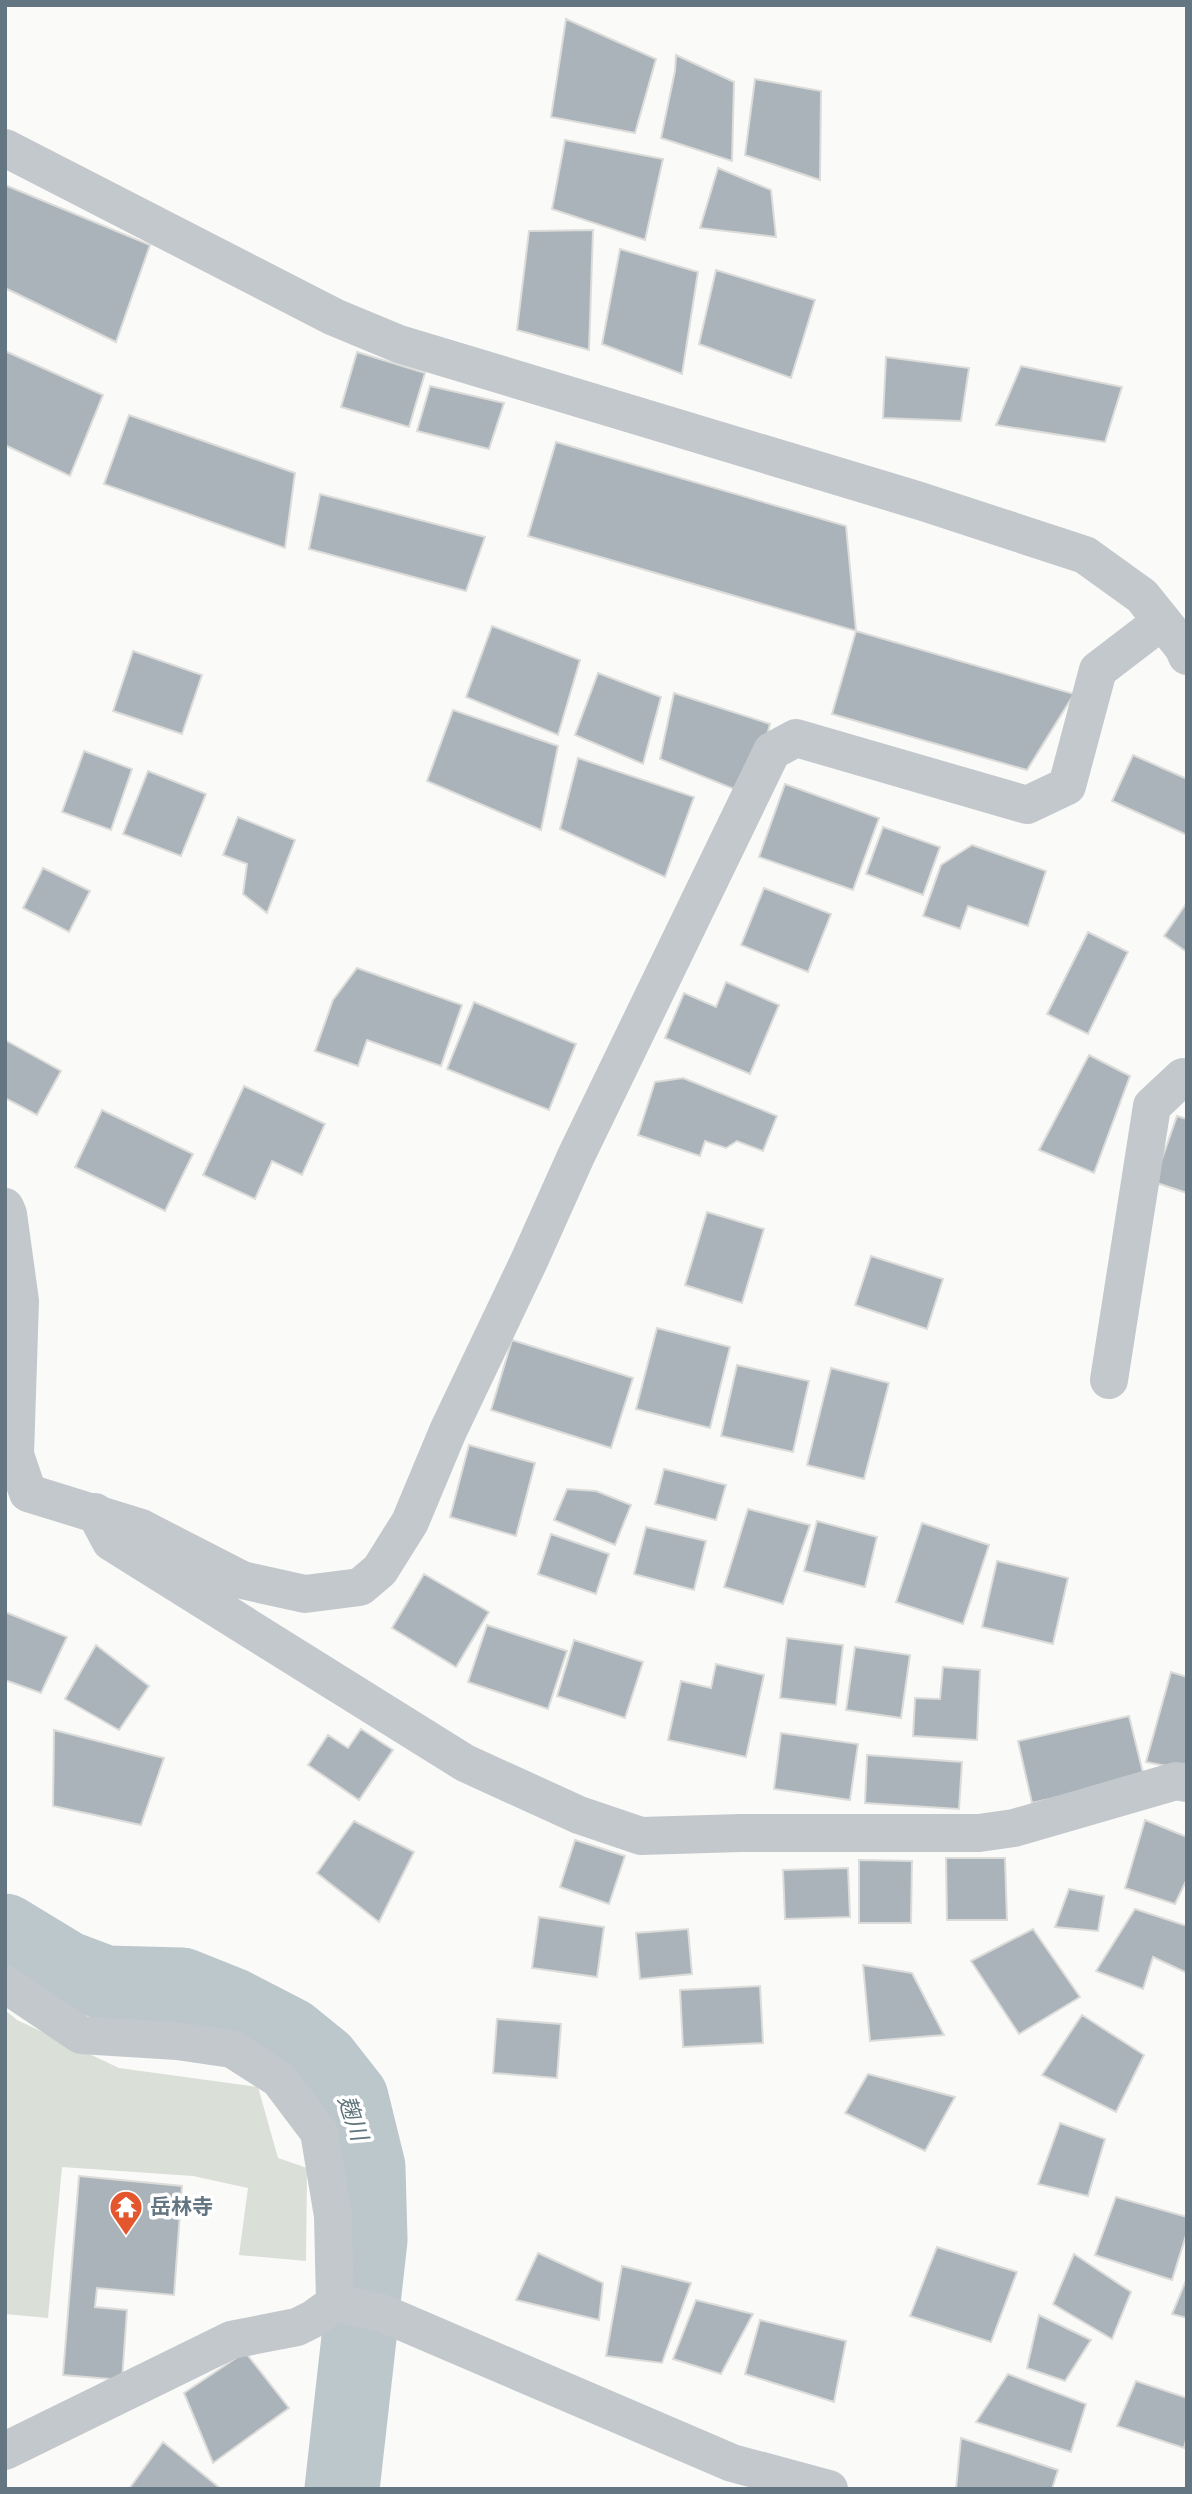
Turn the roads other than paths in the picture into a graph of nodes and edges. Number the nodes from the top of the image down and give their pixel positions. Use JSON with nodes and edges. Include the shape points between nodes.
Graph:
{"nodes":[{"id":1,"x":5,"y":148,"type":"edge"},
{"id":2,"x":1162,"y":621,"type":"junction"},
{"id":3,"x":1187,"y":656,"type":"edge"},
{"id":4,"x":1187,"y":1079,"type":"edge"},
{"id":5,"x":5,"y":1208,"type":"edge"},
{"id":6,"x":1109,"y":1380,"type":"dead end"},
{"id":7,"x":10,"y":1452,"type":"edge"},
{"id":8,"x":16,"y":1502,"type":"edge"},
{"id":9,"x":95,"y":1513,"type":"junction"},
{"id":10,"x":1187,"y":1783,"type":"edge"},
{"id":11,"x":5,"y":1984,"type":"edge"},
{"id":12,"x":339,"y":2304,"type":"junction"},
{"id":13,"x":5,"y":2451,"type":"edge"},
{"id":14,"x":829,"y":2489,"type":"edge"}],
"edges":[{"from":1,"to":2,"type":"street","via":[[334,317],[399,344],[1085,555],[1142,596]]},
{"from":2,"to":3,"type":"street"},
{"from":2,"to":9,"type":"street","via":[[1098,670],[1067,786],[1027,805],[796,738],[772,751],[576,1156],[410,1522],[380,1570],[360,1587],[305,1594],[242,1580],[141,1528]]},
{"from":4,"to":6,"type":"street","via":[[1183,1077],[1152,1106]]},
{"from":5,"to":7,"type":"street","via":[[20,1301]]},
{"from":7,"to":8,"type":"street"},
{"from":8,"to":9,"type":"street"},
{"from":9,"to":10,"type":"street","via":[[111,1542],[465,1762],[579,1815],[640,1836],[979,1833],[1014,1828],[1176,1781]]},
{"from":11,"to":12,"type":"street","via":[[81,2035],[233,2049],[279,2079],[319,2132],[333,2216]]},
{"from":12,"to":13,"type":"street","via":[[297,2327],[231,2340]]},
{"from":12,"to":14,"type":"street","via":[[382,2313],[732,2463]]}]}
